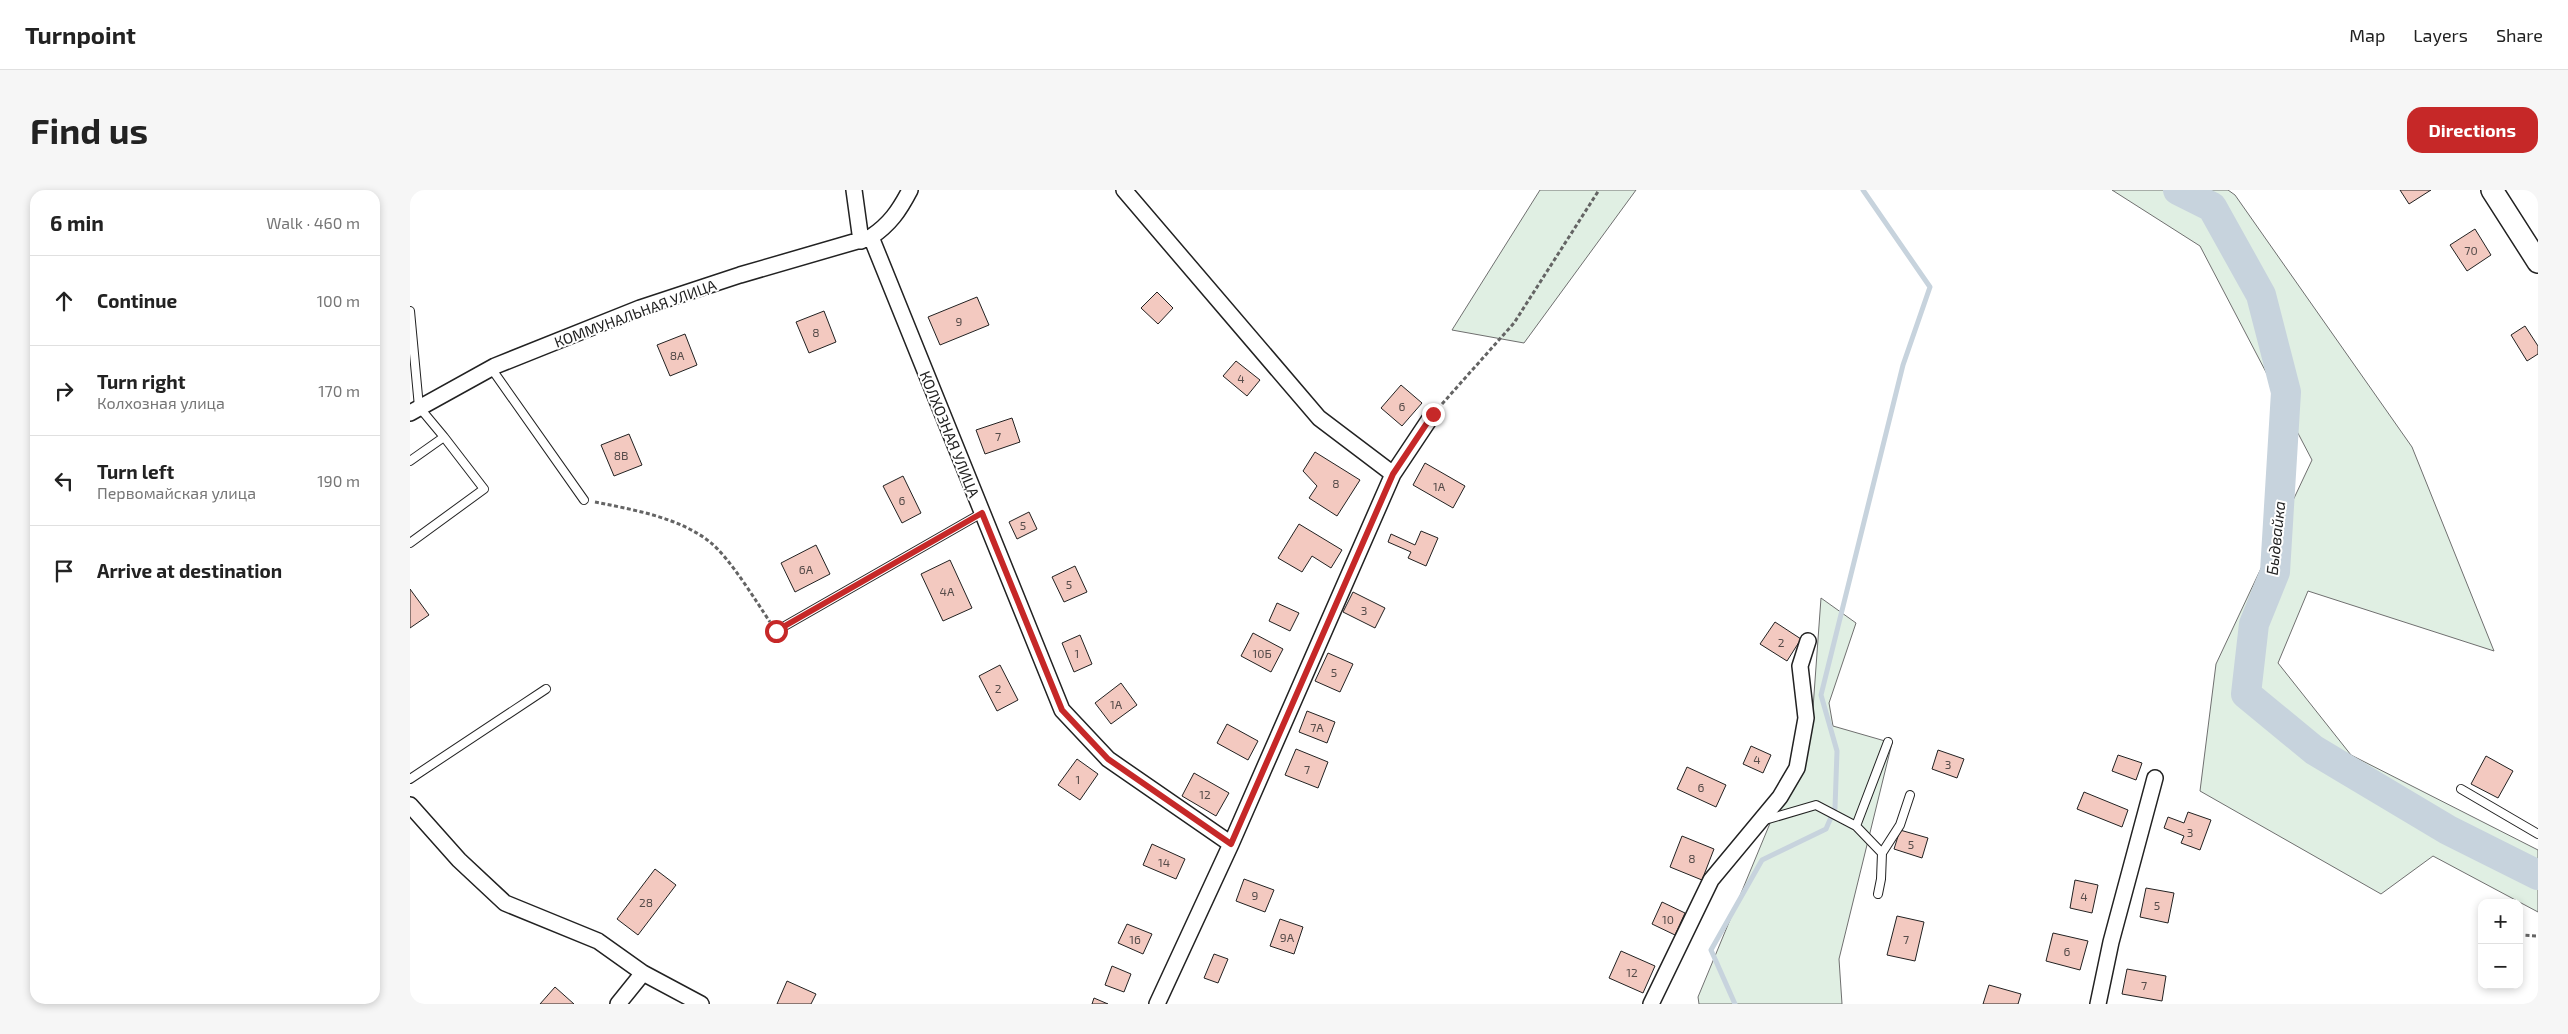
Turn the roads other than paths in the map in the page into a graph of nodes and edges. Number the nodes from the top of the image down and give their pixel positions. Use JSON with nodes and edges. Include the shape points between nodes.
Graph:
{"nodes":[{"id":1,"x":854,"y":190,"type":"edge"},
{"id":2,"x":910,"y":190,"type":"edge"},
{"id":3,"x":1124,"y":190,"type":"edge"},
{"id":4,"x":2492,"y":190,"type":"edge"},
{"id":5,"x":866,"y":239,"type":"junction"},
{"id":6,"x":2538,"y":262,"type":"edge"},
{"id":7,"x":410,"y":311,"type":"edge"},
{"id":8,"x":491,"y":368,"type":"junction"},
{"id":9,"x":414,"y":410,"type":"edge"},
{"id":10,"x":1433,"y":414,"type":"road end"},
{"id":11,"x":444,"y":437,"type":"junction"},
{"id":12,"x":410,"y":460,"type":"edge"},
{"id":13,"x":1393,"y":474,"type":"junction"},
{"id":14,"x":584,"y":500,"type":"road end"},
{"id":15,"x":982,"y":513,"type":"junction"},
{"id":16,"x":410,"y":542,"type":"edge"},
{"id":17,"x":776,"y":631,"type":"road end"},
{"id":18,"x":1808,"y":641,"type":"dead end"},
{"id":19,"x":546,"y":689,"type":"dead end"},
{"id":20,"x":1888,"y":742,"type":"dead end"},
{"id":21,"x":2155,"y":778,"type":"dead end"},
{"id":22,"x":410,"y":779,"type":"edge"},
{"id":23,"x":2461,"y":789,"type":"dead end"},
{"id":24,"x":1910,"y":795,"type":"dead end"},
{"id":25,"x":410,"y":805,"type":"edge"},
{"id":26,"x":1760,"y":821,"type":"junction"},
{"id":27,"x":1856,"y":826,"type":"junction"},
{"id":28,"x":2538,"y":834,"type":"edge"},
{"id":29,"x":1231,"y":844,"type":"junction"},
{"id":30,"x":1882,"y":853,"type":"junction"},
{"id":31,"x":1878,"y":894,"type":"dead end"},
{"id":32,"x":643,"y":973,"type":"junction"},
{"id":33,"x":618,"y":1004,"type":"edge"},
{"id":34,"x":701,"y":1004,"type":"edge"},
{"id":35,"x":1156,"y":1004,"type":"edge"},
{"id":36,"x":1651,"y":1004,"type":"edge"},
{"id":37,"x":2098,"y":1004,"type":"edge"}],
"edges":[{"from":1,"to":5,"type":"street","name":"КОЛХОЗНАЯ УЛИЦА"},
{"from":2,"to":5,"type":"street","via":[[898,214],[888,225]]},
{"from":3,"to":13,"type":"street","via":[[1319,418]]},
{"from":4,"to":6,"type":"main road"},
{"from":5,"to":8,"type":"street","name":"КОММУНАЛЬНАЯ УЛИЦА","via":[[640,308]]},
{"from":5,"to":15,"type":"street","name":"КОЛХОЗНАЯ УЛИЦА"},
{"from":7,"to":9,"type":"lane"},
{"from":8,"to":9,"type":"street","name":"КОММУНАЛЬНАЯ УЛИЦА"},
{"from":8,"to":14,"type":"lane"},
{"from":9,"to":11,"type":"lane"},
{"from":10,"to":13,"type":"street"},
{"from":11,"to":12,"type":"lane"},
{"from":11,"to":16,"type":"lane","via":[[484,489]]},
{"from":13,"to":29,"type":"street"},
{"from":15,"to":17,"type":"lane"},
{"from":15,"to":29,"type":"street","name":"КОЛХОЗНАЯ УЛИЦА","via":[[1062,710],[1108,759]]},
{"from":18,"to":26,"type":"street","via":[[1800,666],[1806,718],[1797,768],[1780,797]]},
{"from":19,"to":22,"type":"lane"},
{"from":20,"to":27,"type":"lane"},
{"from":21,"to":37,"type":"street","via":[[2111,942]]},
{"from":23,"to":28,"type":"lane"},
{"from":24,"to":30,"type":"lane","via":[[1900,825]]},
{"from":25,"to":32,"type":"street","via":[[459,860],[506,903],[598,941]]},
{"from":26,"to":27,"type":"lane","via":[[1816,805]]},
{"from":26,"to":36,"type":"street","via":[[1711,880]]},
{"from":27,"to":30,"type":"lane"},
{"from":29,"to":35,"type":"street"},
{"from":30,"to":31,"type":"lane"},
{"from":32,"to":33,"type":"street"},
{"from":32,"to":34,"type":"street"}]}
